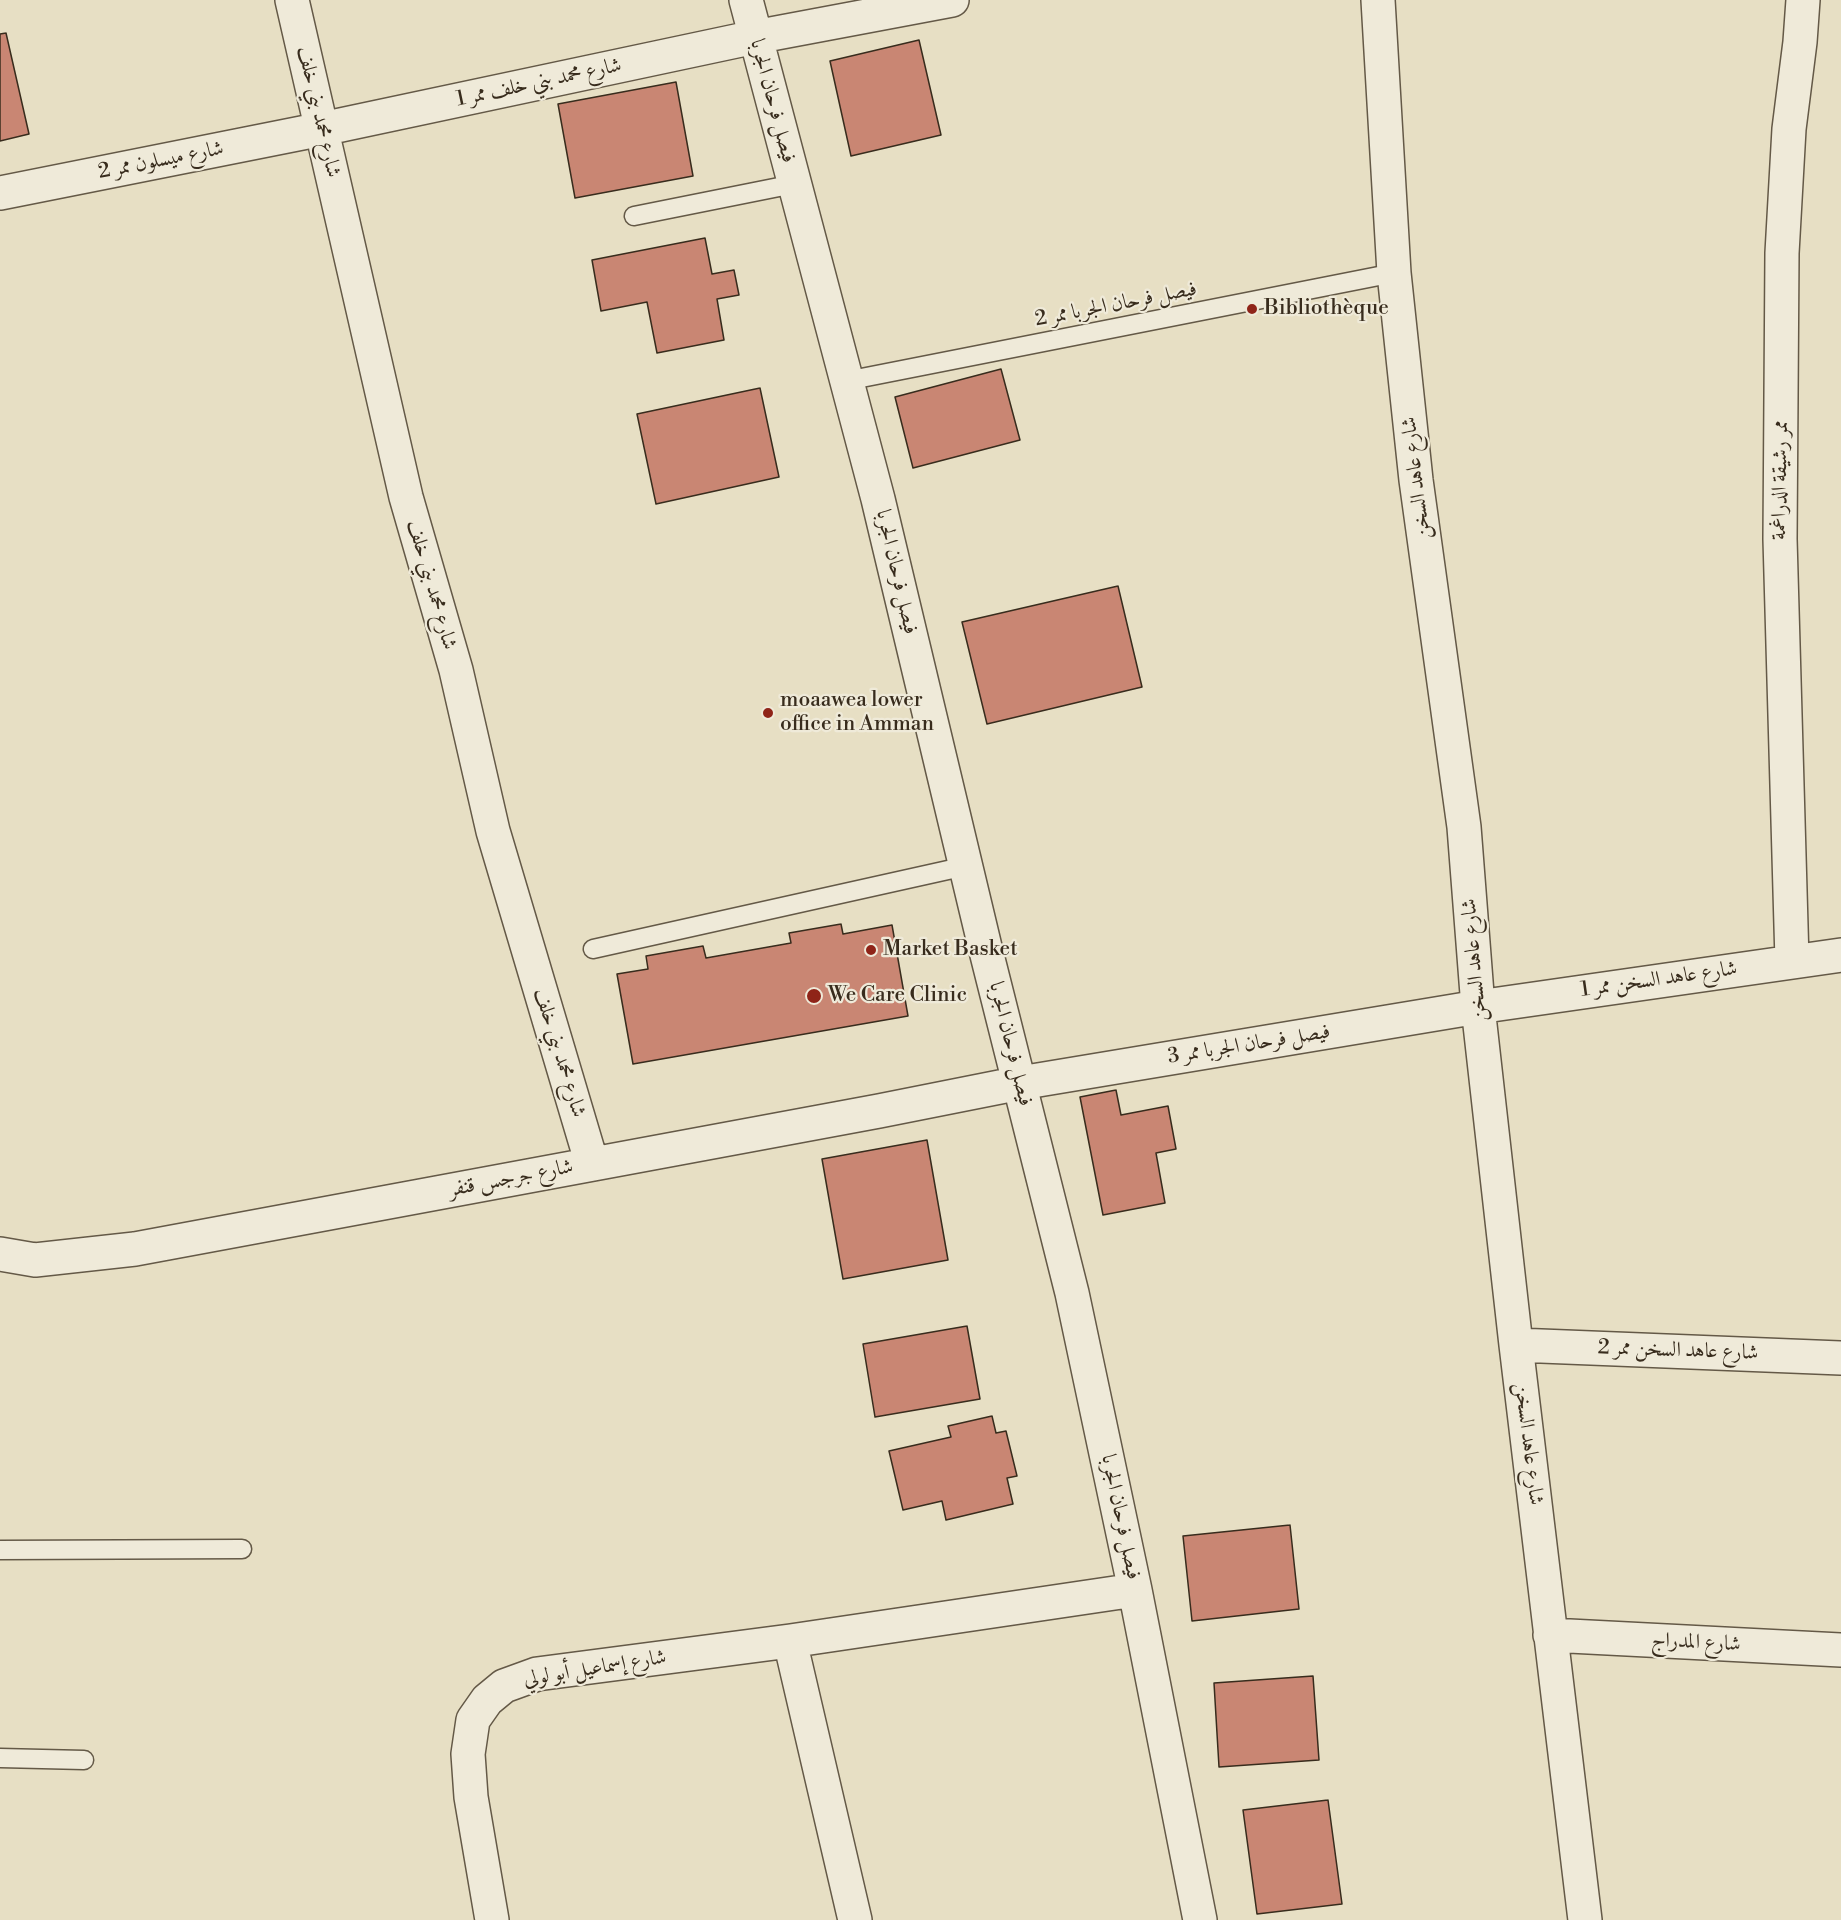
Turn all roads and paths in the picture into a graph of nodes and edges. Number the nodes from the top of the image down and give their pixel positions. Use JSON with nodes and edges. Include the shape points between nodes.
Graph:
{"nodes":[{"id":1,"x":292,"y":0,"type":"edge"},
{"id":2,"x":746,"y":0,"type":"edge"},
{"id":3,"x":952,"y":0,"type":"edge"},
{"id":4,"x":1378,"y":0,"type":"edge"},
{"id":5,"x":1803,"y":0,"type":"edge"},
{"id":6,"x":755,"y":37,"type":"junction"},
{"id":7,"x":322,"y":129,"type":"junction"},
{"id":8,"x":794,"y":184,"type":"junction"},
{"id":9,"x":0,"y":193,"type":"edge"},
{"id":10,"x":634,"y":216,"type":"dead end"},
{"id":11,"x":1394,"y":273,"type":"junction"},
{"id":12,"x":846,"y":381,"type":"junction"},
{"id":13,"x":966,"y":867,"type":"junction"},
{"id":14,"x":593,"y":949,"type":"dead end"},
{"id":15,"x":1841,"y":955,"type":"edge"},
{"id":16,"x":1792,"y":961,"type":"junction"},
{"id":17,"x":1478,"y":1007,"type":"junction"},
{"id":18,"x":1020,"y":1083,"type":"junction"},
{"id":19,"x":592,"y":1164,"type":"junction"},
{"id":20,"x":0,"y":1254,"type":"edge"},
{"id":21,"x":1516,"y":1345,"type":"junction"},
{"id":22,"x":1841,"y":1358,"type":"edge"},
{"id":23,"x":0,"y":1550,"type":"edge"},
{"id":24,"x":242,"y":1550,"type":"dead end"},
{"id":25,"x":1135,"y":1590,"type":"junction"},
{"id":26,"x":1550,"y":1635,"type":"junction"},
{"id":27,"x":790,"y":1641,"type":"junction"},
{"id":28,"x":1841,"y":1650,"type":"edge"},
{"id":29,"x":0,"y":1758,"type":"edge"},
{"id":30,"x":84,"y":1760,"type":"dead end"},
{"id":31,"x":492,"y":1920,"type":"edge"},
{"id":32,"x":855,"y":1920,"type":"edge"},
{"id":33,"x":1200,"y":1920,"type":"edge"},
{"id":34,"x":1585,"y":1920,"type":"edge"}],
"edges":[{"from":1,"to":7,"type":"street","name":"شارع محمد بني خلف"},
{"from":2,"to":6,"type":"street","name":"فيصل فرحان الجربا"},
{"from":3,"to":6,"type":"street","name":"شارع محمد بني خلف ممر 1"},
{"from":4,"to":11,"type":"street","name":"شارع عاهد السخن"},
{"from":5,"to":16,"type":"street","name":"ممر رشيقة الدراغمة","via":[[1789,129],[1782,253],[1780,550]]},
{"from":6,"to":7,"type":"street","name":"شارع محمد بني خلف ممر 1"},
{"from":6,"to":8,"type":"street","name":"فيصل فرحان الجربا"},
{"from":7,"to":9,"type":"street","name":"شارع ميسلون ممر 2"},
{"from":7,"to":19,"type":"street","name":"شارع محمد بني خلف","via":[[406,497],[456,670],[493,831]]},
{"from":8,"to":10,"type":"lane"},
{"from":8,"to":12,"type":"street","name":"فيصل فرحان الجربا"},
{"from":11,"to":12,"type":"lane","name":"فيصل فرحان الجربا ممر 2"},
{"from":11,"to":17,"type":"street","name":"شارع عاهد السخن","via":[[1416,480],[1464,827]]},
{"from":12,"to":13,"type":"street","name":"فيصل فرحان الجربا"},
{"from":13,"to":14,"type":"lane"},
{"from":13,"to":18,"type":"street","name":"فيصل فرحان الجربا"},
{"from":15,"to":16,"type":"street","name":"شارع عاهد السخن ممر 1"},
{"from":16,"to":17,"type":"street","name":"شارع عاهد السخن ممر 1"},
{"from":17,"to":18,"type":"street","name":"فيصل فرحان الجربا ممر 3"},
{"from":17,"to":21,"type":"street","name":"شارع عاهد السخن"},
{"from":18,"to":19,"type":"street","name":"شارع جرجس قنفر"},
{"from":18,"to":25,"type":"street","name":"فيصل فرحان الجربا","via":[[1072,1293]]},
{"from":19,"to":20,"type":"street","name":"شارع جرجس قنفر","via":[[135,1249],[35,1260]]},
{"from":21,"to":22,"type":"street","name":"شارع عاهد السخن ممر 2"},
{"from":21,"to":26,"type":"street","name":"شارع عاهد السخن"},
{"from":23,"to":24,"type":"lane"},
{"from":25,"to":27,"type":"street","name":"شارع إسماعيل أبو لولي"},
{"from":25,"to":33,"type":"street","name":"فيصل فرحان الجربا"},
{"from":26,"to":28,"type":"street","name":"شارع المدراج"},
{"from":26,"to":34,"type":"street","name":"شارع عاهد السخن"},
{"from":27,"to":31,"type":"street","name":"شارع إسماعيل أبو لولي","via":[[537,1674],[504,1686],[487,1700],[473,1720],[468,1754],[471,1797]]},
{"from":27,"to":32,"type":"street"},
{"from":29,"to":30,"type":"lane"}]}
